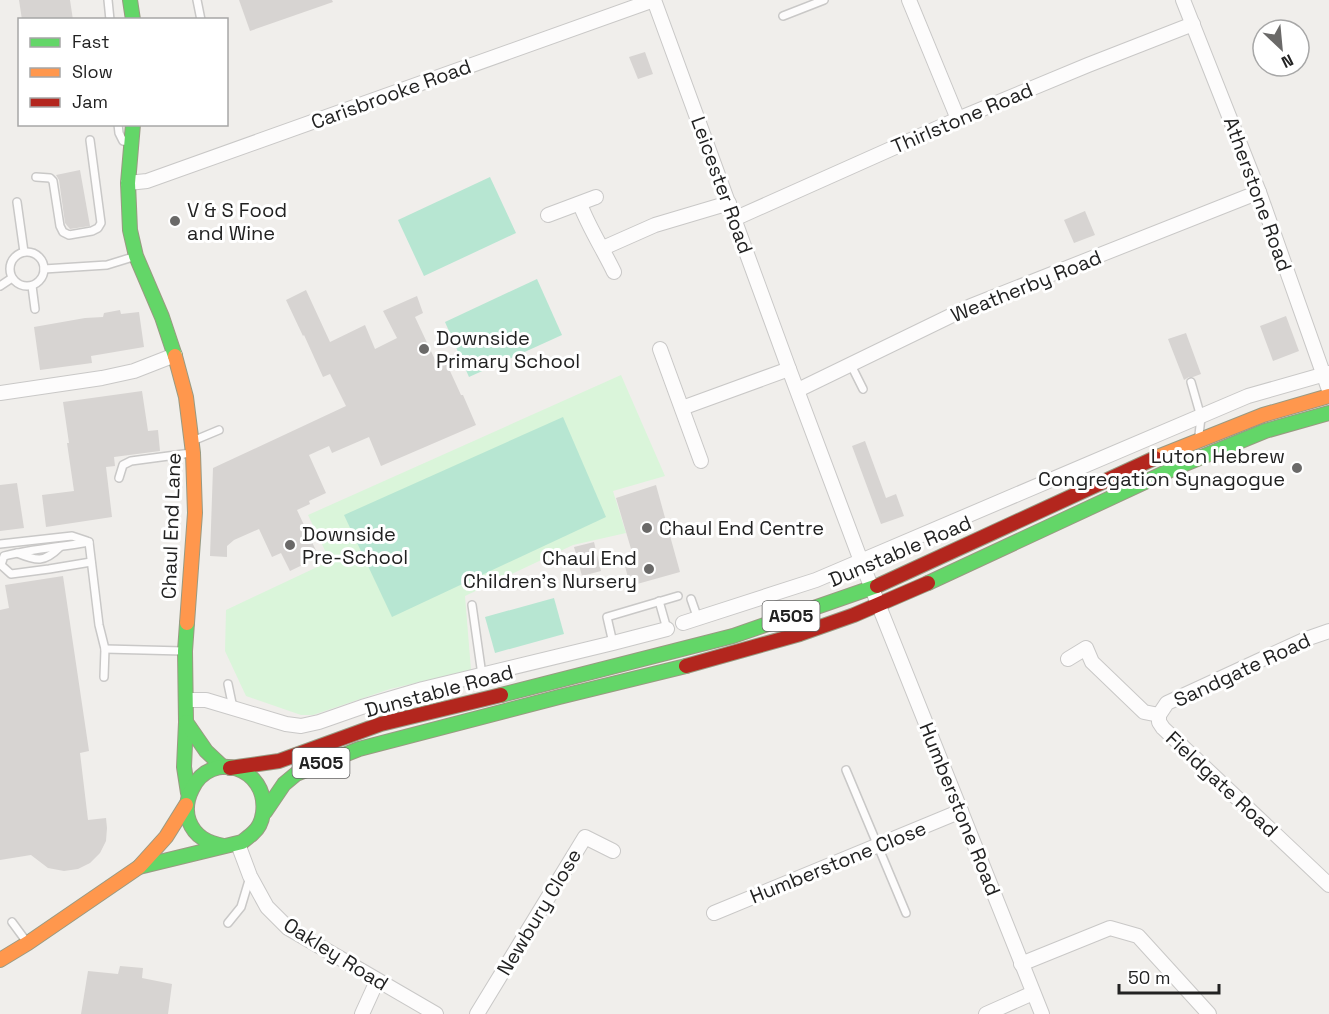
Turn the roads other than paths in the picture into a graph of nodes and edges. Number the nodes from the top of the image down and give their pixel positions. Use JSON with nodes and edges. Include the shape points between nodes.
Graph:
{"nodes":[{"id":1,"x":108,"y":0,"type":"edge"},
{"id":2,"x":130,"y":0,"type":"edge"},
{"id":3,"x":197,"y":0,"type":"edge"},
{"id":4,"x":654,"y":0,"type":"edge"},
{"id":5,"x":824,"y":0,"type":"edge"},
{"id":6,"x":909,"y":0,"type":"edge"},
{"id":7,"x":1183,"y":0,"type":"edge"},
{"id":8,"x":783,"y":16,"type":"dead end"},
{"id":9,"x":110,"y":18,"type":"edge"},
{"id":10,"x":133,"y":18,"type":"edge"},
{"id":11,"x":201,"y":18,"type":"edge"},
{"id":12,"x":1193,"y":24,"type":"junction"},
{"id":13,"x":957,"y":119,"type":"junction"},
{"id":14,"x":118,"y":126,"type":"edge"},
{"id":15,"x":133,"y":126,"type":"edge"},
{"id":16,"x":90,"y":140,"type":"dead end"},
{"id":17,"x":132,"y":142,"type":"junction"},
{"id":18,"x":36,"y":177,"type":"dead end"},
{"id":19,"x":128,"y":183,"type":"junction"},
{"id":20,"x":1259,"y":192,"type":"junction"},
{"id":21,"x":596,"y":197,"type":"dead end"},
{"id":22,"x":17,"y":202,"type":"dead end"},
{"id":23,"x":729,"y":203,"type":"junction"},
{"id":24,"x":580,"y":204,"type":"junction"},
{"id":25,"x":548,"y":215,"type":"dead end"},
{"id":26,"x":734,"y":219,"type":"junction"},
{"id":27,"x":603,"y":248,"type":"junction"},
{"id":28,"x":24,"y":252,"type":"junction"},
{"id":29,"x":136,"y":256,"type":"junction"},
{"id":30,"x":44,"y":269,"type":"junction"},
{"id":31,"x":614,"y":272,"type":"dead end"},
{"id":32,"x":12,"y":278,"type":"junction"},
{"id":33,"x":0,"y":286,"type":"edge"},
{"id":34,"x":32,"y":286,"type":"junction"},
{"id":35,"x":35,"y":309,"type":"dead end"},
{"id":36,"x":660,"y":349,"type":"dead end"},
{"id":37,"x":175,"y":355,"type":"junction"},
{"id":38,"x":850,"y":365,"type":"junction"},
{"id":39,"x":789,"y":369,"type":"junction"},
{"id":40,"x":1326,"y":374,"type":"edge"},
{"id":41,"x":1191,"y":382,"type":"dead end"},
{"id":42,"x":863,"y":389,"type":"dead end"},
{"id":43,"x":798,"y":390,"type":"junction"},
{"id":44,"x":1329,"y":390,"type":"edge"},
{"id":45,"x":0,"y":393,"type":"edge"},
{"id":46,"x":1329,"y":396,"type":"edge"},
{"id":47,"x":682,"y":408,"type":"junction"},
{"id":48,"x":1329,"y":413,"type":"edge"},
{"id":49,"x":1201,"y":417,"type":"junction"},
{"id":50,"x":219,"y":430,"type":"dead end"},
{"id":51,"x":1198,"y":440,"type":"junction"},
{"id":52,"x":193,"y":447,"type":"junction"},
{"id":53,"x":701,"y":461,"type":"dead end"},
{"id":54,"x":119,"y":478,"type":"dead end"},
{"id":55,"x":89,"y":542,"type":"junction"},
{"id":56,"x":0,"y":544,"type":"edge"},
{"id":57,"x":861,"y":561,"type":"junction"},
{"id":58,"x":91,"y":562,"type":"junction"},
{"id":59,"x":873,"y":588,"type":"junction"},
{"id":60,"x":678,"y":596,"type":"dead end"},
{"id":61,"x":691,"y":599,"type":"dead end"},
{"id":62,"x":659,"y":601,"type":"junction"},
{"id":63,"x":878,"y":604,"type":"junction"},
{"id":64,"x":472,"y":605,"type":"dead end"},
{"id":65,"x":698,"y":619,"type":"junction"},
{"id":66,"x":683,"y":623,"type":"dead end"},
{"id":67,"x":667,"y":628,"type":"joint"},
{"id":68,"x":1329,"y":631,"type":"edge"},
{"id":69,"x":613,"y":643,"type":"junction"},
{"id":70,"x":105,"y":649,"type":"junction"},
{"id":71,"x":185,"y":651,"type":"junction"},
{"id":72,"x":1068,"y":659,"type":"dead end"},
{"id":73,"x":482,"y":675,"type":"junction"},
{"id":74,"x":104,"y":677,"type":"dead end"},
{"id":75,"x":228,"y":684,"type":"dead end"},
{"id":76,"x":186,"y":700,"type":"junction"},
{"id":77,"x":233,"y":708,"type":"junction"},
{"id":78,"x":1159,"y":715,"type":"junction"},
{"id":79,"x":186,"y":722,"type":"junction"},
{"id":80,"x":226,"y":767,"type":"junction"},
{"id":81,"x":846,"y":770,"type":"dead end"},
{"id":82,"x":187,"y":799,"type":"junction"},
{"id":83,"x":265,"y":812,"type":"junction"},
{"id":84,"x":961,"y":812,"type":"junction"},
{"id":85,"x":231,"y":845,"type":"junction"},
{"id":86,"x":877,"y":846,"type":"junction"},
{"id":87,"x":614,"y":851,"type":"dead end"},
{"id":88,"x":139,"y":867,"type":"junction"},
{"id":89,"x":250,"y":876,"type":"junction"},
{"id":90,"x":1329,"y":885,"type":"edge"},
{"id":91,"x":714,"y":913,"type":"dead end"},
{"id":92,"x":906,"y":913,"type":"dead end"},
{"id":93,"x":12,"y":922,"type":"dead end"},
{"id":94,"x":228,"y":923,"type":"dead end"},
{"id":95,"x":28,"y":943,"type":"junction"},
{"id":96,"x":0,"y":960,"type":"edge"},
{"id":97,"x":1021,"y":964,"type":"junction"},
{"id":98,"x":377,"y":981,"type":"junction"},
{"id":99,"x":1033,"y":993,"type":"junction"},
{"id":100,"x":362,"y":1014,"type":"edge"},
{"id":101,"x":436,"y":1014,"type":"edge"},
{"id":102,"x":477,"y":1014,"type":"edge"},
{"id":103,"x":986,"y":1014,"type":"edge"},
{"id":104,"x":1042,"y":1014,"type":"edge"},
{"id":105,"x":1209,"y":1014,"type":"edge"}],
"edges":[{"from":1,"to":9,"type":"lane"},
{"from":2,"to":10,"type":"main road"},
{"from":3,"to":11,"type":"lane"},
{"from":4,"to":19,"type":"street","name":"Carisbrooke Road","via":[[147,182]]},
{"from":4,"to":23,"type":"street","name":"Leicester Road"},
{"from":5,"to":8,"type":"lane"},
{"from":6,"to":13,"type":"street"},
{"from":7,"to":12,"type":"street","name":"Atherstone Road"},
{"from":12,"to":13,"type":"street","name":"Thirlstone Road"},
{"from":12,"to":20,"type":"street","name":"Atherstone Road"},
{"from":13,"to":26,"type":"street","name":"Thirlstone Road"},
{"from":14,"to":17,"type":"lane","via":[[123,141]]},
{"from":15,"to":17,"type":"main road","name":"Chaul End Lane"},
{"from":16,"to":18,"type":"lane","via":[[101,223],[96,230],[69,235],[63,232],[53,182]]},
{"from":17,"to":19,"type":"main road","name":"Chaul End Lane"},
{"from":19,"to":29,"type":"main road","name":"Chaul End Lane","via":[[130,230]]},
{"from":20,"to":38,"type":"street","name":"Weatherby Road","via":[[971,306]]},
{"from":20,"to":40,"type":"street","name":"Atherstone Road"},
{"from":21,"to":24,"type":"street"},
{"from":22,"to":28,"type":"lane"},
{"from":23,"to":26,"type":"street","name":"Leicester Road"},
{"from":23,"to":27,"type":"street","via":[[655,225]]},
{"from":24,"to":25,"type":"street"},
{"from":24,"to":27,"type":"street"},
{"from":26,"to":39,"type":"street","name":"Leicester Road"},
{"from":27,"to":31,"type":"street"},
{"from":28,"to":30,"type":"lane","via":[[36,254]]},
{"from":28,"to":32,"type":"lane","via":[[10,262]]},
{"from":29,"to":30,"type":"lane","via":[[107,265]]},
{"from":29,"to":37,"type":"main road","name":"Chaul End Lane"},
{"from":30,"to":34,"type":"lane","via":[[41,279]]},
{"from":32,"to":33,"type":"lane"},
{"from":32,"to":34,"type":"lane","via":[[21,286]]},
{"from":34,"to":35,"type":"lane"},
{"from":36,"to":47,"type":"street"},
{"from":37,"to":45,"type":"street","via":[[102,378]]},
{"from":37,"to":52,"type":"main road","name":"Chaul End Lane"},
{"from":38,"to":42,"type":"lane"},
{"from":38,"to":43,"type":"street","name":"Weatherby Road"},
{"from":39,"to":43,"type":"street","name":"Leicester Road"},
{"from":39,"to":47,"type":"street"},
{"from":40,"to":44,"type":"street","name":"Atherstone Road"},
{"from":40,"to":49,"type":"street","name":"Dunstable Road","via":[[1248,396]]},
{"from":41,"to":49,"type":"lane"},
{"from":43,"to":57,"type":"street","name":"Leicester Road"},
{"from":46,"to":51,"type":"main road","name":"Dunstable Road","number":"A505","via":[[1263,415]]},
{"from":47,"to":53,"type":"street"},
{"from":48,"to":63,"type":"main road","name":"Dunstable Road","via":[[1265,431],[1175,468]]},
{"from":49,"to":51,"type":"lane"},
{"from":49,"to":57,"type":"street","name":"Dunstable Road"},
{"from":50,"to":52,"type":"lane"},
{"from":51,"to":59,"type":"main road","name":"Dunstable Road","number":"A505"},
{"from":52,"to":54,"type":"lane","via":[[131,461],[123,465]]},
{"from":52,"to":71,"type":"main road","name":"Chaul End Lane","via":[[195,513]]},
{"from":55,"to":56,"type":"lane","via":[[72,536]]},
{"from":55,"to":58,"type":"lane"},
{"from":55,"to":58,"type":"lane","via":[[60,547],[50,557],[33,560],[16,553],[4,556],[1,565],[11,574]]},
{"from":57,"to":59,"type":"street","name":"Leicester Road"},
{"from":57,"to":65,"type":"street","name":"Dunstable Road"},
{"from":58,"to":70,"type":"lane"},
{"from":59,"to":63,"type":"street","name":"Humberstone Road"},
{"from":59,"to":80,"type":"main road","name":"Dunstable Road","number":"A505","via":[[733,636],[381,724],[279,761]]},
{"from":60,"to":62,"type":"lane"},
{"from":61,"to":65,"type":"lane"},
{"from":62,"to":67,"type":"lane"},
{"from":62,"to":69,"type":"lane","via":[[607,617]]},
{"from":63,"to":83,"type":"main road","name":"Dunstable Road","number":"A505","via":[[800,634],[734,653],[359,748],[296,774]]},
{"from":63,"to":84,"type":"street","name":"Humberstone Road"},
{"from":64,"to":73,"type":"lane"},
{"from":65,"to":66,"type":"street","name":"Dunstable Road"},
{"from":67,"to":69,"type":"street","name":"Dunstable Road"},
{"from":68,"to":78,"type":"street","name":"Sandgate Road","via":[[1167,703]]},
{"from":69,"to":73,"type":"street","name":"Dunstable Road"},
{"from":70,"to":71,"type":"lane"},
{"from":70,"to":74,"type":"lane"},
{"from":71,"to":76,"type":"main road","name":"Chaul End Lane"},
{"from":72,"to":78,"type":"street","name":"Fieldgate Road","via":[[1086,648],[1092,662],[1144,712]]},
{"from":73,"to":77,"type":"street","name":"Dunstable Road","via":[[301,726]]},
{"from":75,"to":77,"type":"lane"},
{"from":76,"to":77,"type":"street","name":"Dunstable Road","via":[[206,700]]},
{"from":76,"to":79,"type":"main road","name":"Chaul End Lane"},
{"from":78,"to":90,"type":"street","name":"Fieldgate Road","via":[[1162,728]]},
{"from":79,"to":80,"type":"main road","via":[[206,750]]},
{"from":79,"to":82,"type":"main road","name":"Chaul End Lane"},
{"from":80,"to":82,"type":"main road","via":[[202,775]]},
{"from":80,"to":83,"type":"main road","via":[[252,778],[260,788]]},
{"from":81,"to":86,"type":"lane"},
{"from":82,"to":85,"type":"main road","via":[[187,818],[192,829],[212,844]]},
{"from":82,"to":88,"type":"main road","via":[[166,837]]},
{"from":83,"to":85,"type":"main road","via":[[256,832]]},
{"from":84,"to":86,"type":"street","name":"Humberstone Close"},
{"from":84,"to":97,"type":"street","name":"Humberstone Road"},
{"from":85,"to":88,"type":"main road"},
{"from":85,"to":89,"type":"street","name":"Oakley Road"},
{"from":86,"to":91,"type":"street","name":"Humberstone Close"},
{"from":86,"to":92,"type":"lane"},
{"from":87,"to":102,"type":"street","name":"Newbury Close","via":[[585,837]]},
{"from":88,"to":95,"type":"main road"},
{"from":89,"to":94,"type":"lane","via":[[241,907]]},
{"from":89,"to":98,"type":"street","name":"Oakley Road","via":[[267,907],[288,927]]},
{"from":93,"to":95,"type":"lane"},
{"from":95,"to":96,"type":"main road"},
{"from":97,"to":99,"type":"street","name":"Humberstone Road"},
{"from":97,"to":105,"type":"street","via":[[1110,928],[1138,936]]},
{"from":98,"to":100,"type":"street"},
{"from":98,"to":101,"type":"street","name":"Oakley Road"},
{"from":99,"to":103,"type":"street"},
{"from":99,"to":104,"type":"street","name":"Humberstone Road"}]}
